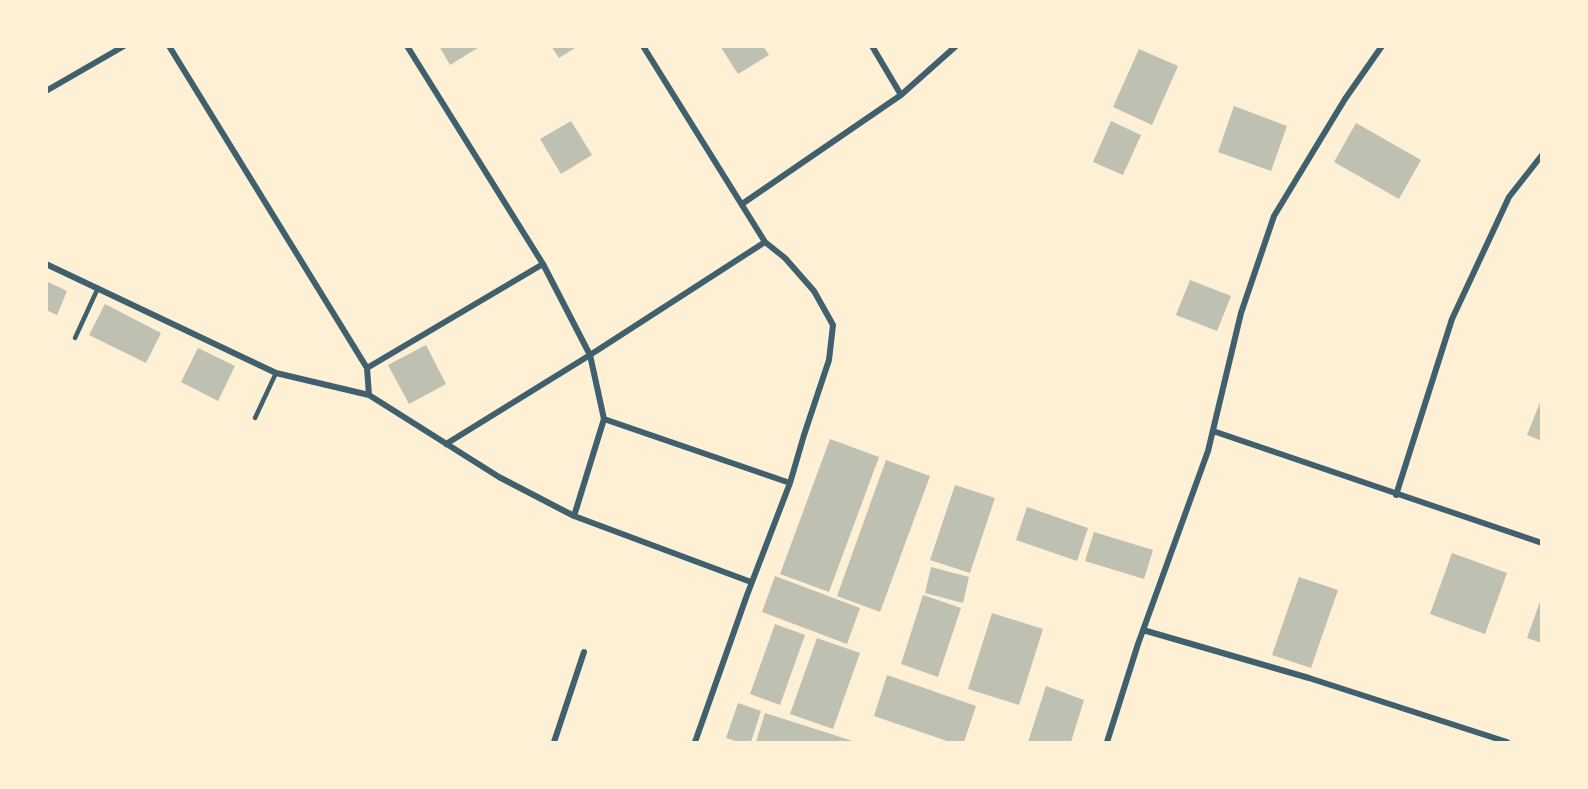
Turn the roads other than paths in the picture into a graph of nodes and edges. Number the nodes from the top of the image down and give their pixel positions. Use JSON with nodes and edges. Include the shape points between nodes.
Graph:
{"nodes":[{"id":1,"x":124,"y":46,"type":"edge"},
{"id":2,"x":169,"y":46,"type":"edge"},
{"id":3,"x":407,"y":46,"type":"edge"},
{"id":4,"x":643,"y":46,"type":"edge"},
{"id":5,"x":872,"y":46,"type":"edge"},
{"id":6,"x":956,"y":46,"type":"edge"},
{"id":7,"x":1382,"y":46,"type":"edge"},
{"id":8,"x":46,"y":91,"type":"edge"},
{"id":9,"x":901,"y":95,"type":"junction"},
{"id":10,"x":1542,"y":155,"type":"edge"},
{"id":11,"x":742,"y":204,"type":"junction"},
{"id":12,"x":765,"y":242,"type":"junction"},
{"id":13,"x":46,"y":264,"type":"edge"},
{"id":14,"x":543,"y":264,"type":"junction"},
{"id":15,"x":98,"y":288,"type":"junction"},
{"id":16,"x":75,"y":338,"type":"dead end"},
{"id":17,"x":590,"y":355,"type":"junction"},
{"id":18,"x":368,"y":368,"type":"junction"},
{"id":19,"x":276,"y":373,"type":"junction"},
{"id":20,"x":369,"y":395,"type":"junction"},
{"id":21,"x":255,"y":418,"type":"dead end"},
{"id":22,"x":604,"y":419,"type":"junction"},
{"id":23,"x":1213,"y":431,"type":"junction"},
{"id":24,"x":446,"y":444,"type":"junction"},
{"id":25,"x":790,"y":483,"type":"junction"},
{"id":26,"x":1396,"y":495,"type":"junction"},
{"id":27,"x":574,"y":516,"type":"junction"},
{"id":28,"x":1542,"y":543,"type":"edge"},
{"id":29,"x":751,"y":582,"type":"junction"},
{"id":30,"x":1143,"y":630,"type":"junction"},
{"id":31,"x":584,"y":652,"type":"dead end"},
{"id":32,"x":554,"y":742,"type":"edge"},
{"id":33,"x":694,"y":742,"type":"edge"},
{"id":34,"x":1107,"y":742,"type":"edge"},
{"id":35,"x":1507,"y":742,"type":"edge"}],
"edges":[{"from":1,"to":8,"type":"street"},
{"from":2,"to":18,"type":"street"},
{"from":3,"to":14,"type":"street"},
{"from":4,"to":11,"type":"street"},
{"from":5,"to":9,"type":"street"},
{"from":6,"to":9,"type":"street"},
{"from":7,"to":23,"type":"street","via":[[1274,216],[1241,313]]},
{"from":9,"to":11,"type":"street"},
{"from":10,"to":26,"type":"street","via":[[1509,197],[1452,319]]},
{"from":11,"to":12,"type":"street"},
{"from":12,"to":17,"type":"street"},
{"from":12,"to":25,"type":"street","via":[[814,291],[833,325],[829,360]]},
{"from":13,"to":15,"type":"street"},
{"from":14,"to":17,"type":"street"},
{"from":14,"to":18,"type":"street"},
{"from":15,"to":16,"type":"lane"},
{"from":15,"to":19,"type":"street"},
{"from":17,"to":22,"type":"street"},
{"from":17,"to":24,"type":"street"},
{"from":18,"to":20,"type":"street"},
{"from":19,"to":20,"type":"street"},
{"from":19,"to":21,"type":"lane"},
{"from":20,"to":24,"type":"street"},
{"from":22,"to":25,"type":"street"},
{"from":22,"to":27,"type":"street"},
{"from":23,"to":26,"type":"street"},
{"from":23,"to":30,"type":"street"},
{"from":24,"to":27,"type":"street"},
{"from":25,"to":29,"type":"street"},
{"from":26,"to":28,"type":"street"},
{"from":27,"to":29,"type":"street"},
{"from":29,"to":33,"type":"street"},
{"from":30,"to":34,"type":"street"},
{"from":30,"to":35,"type":"street"},
{"from":31,"to":32,"type":"street"}]}
